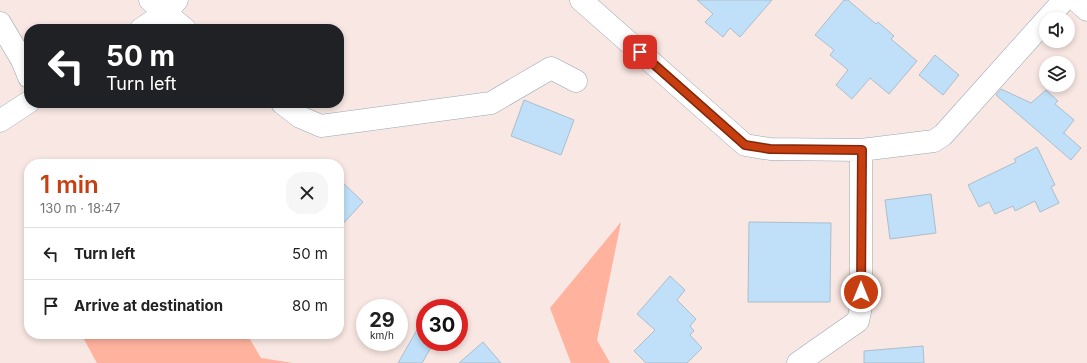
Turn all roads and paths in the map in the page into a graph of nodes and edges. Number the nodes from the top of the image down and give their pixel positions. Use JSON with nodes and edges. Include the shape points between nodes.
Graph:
{"nodes":[{"id":1,"x":581,"y":0,"type":"edge"},
{"id":2,"x":1064,"y":0,"type":"edge"},
{"id":3,"x":1076,"y":0,"type":"edge"},
{"id":4,"x":164,"y":4,"type":"edge"},
{"id":5,"x":1087,"y":10,"type":"edge"},
{"id":6,"x":1054,"y":12,"type":"edge"},
{"id":7,"x":0,"y":23,"type":"edge"},
{"id":8,"x":146,"y":24,"type":"edge"},
{"id":9,"x":181,"y":24,"type":"edge"},
{"id":10,"x":1039,"y":29,"type":"edge"},
{"id":11,"x":24,"y":65,"type":"edge"},
{"id":12,"x":576,"y":81,"type":"dead end"},
{"id":13,"x":24,"y":105,"type":"edge"},
{"id":14,"x":288,"y":108,"type":"edge"},
{"id":15,"x":0,"y":121,"type":"edge"},
{"id":16,"x":862,"y":150,"type":"junction"},
{"id":17,"x":798,"y":363,"type":"edge"}],
"edges":[{"from":1,"to":16,"type":"street","via":[[745,145],[770,149]]},
{"from":2,"to":6,"type":"street"},
{"from":3,"to":5,"type":"street"},
{"from":4,"to":8,"type":"street"},
{"from":4,"to":9,"type":"street"},
{"from":7,"to":11,"type":"street"},
{"from":10,"to":16,"type":"street","via":[[943,136],[934,141]]},
{"from":12,"to":14,"type":"street","via":[[551,68],[491,103],[321,126],[300,117]]},
{"from":13,"to":15,"type":"street"},
{"from":16,"to":17,"type":"street","via":[[860,315],[858,321]]}]}
